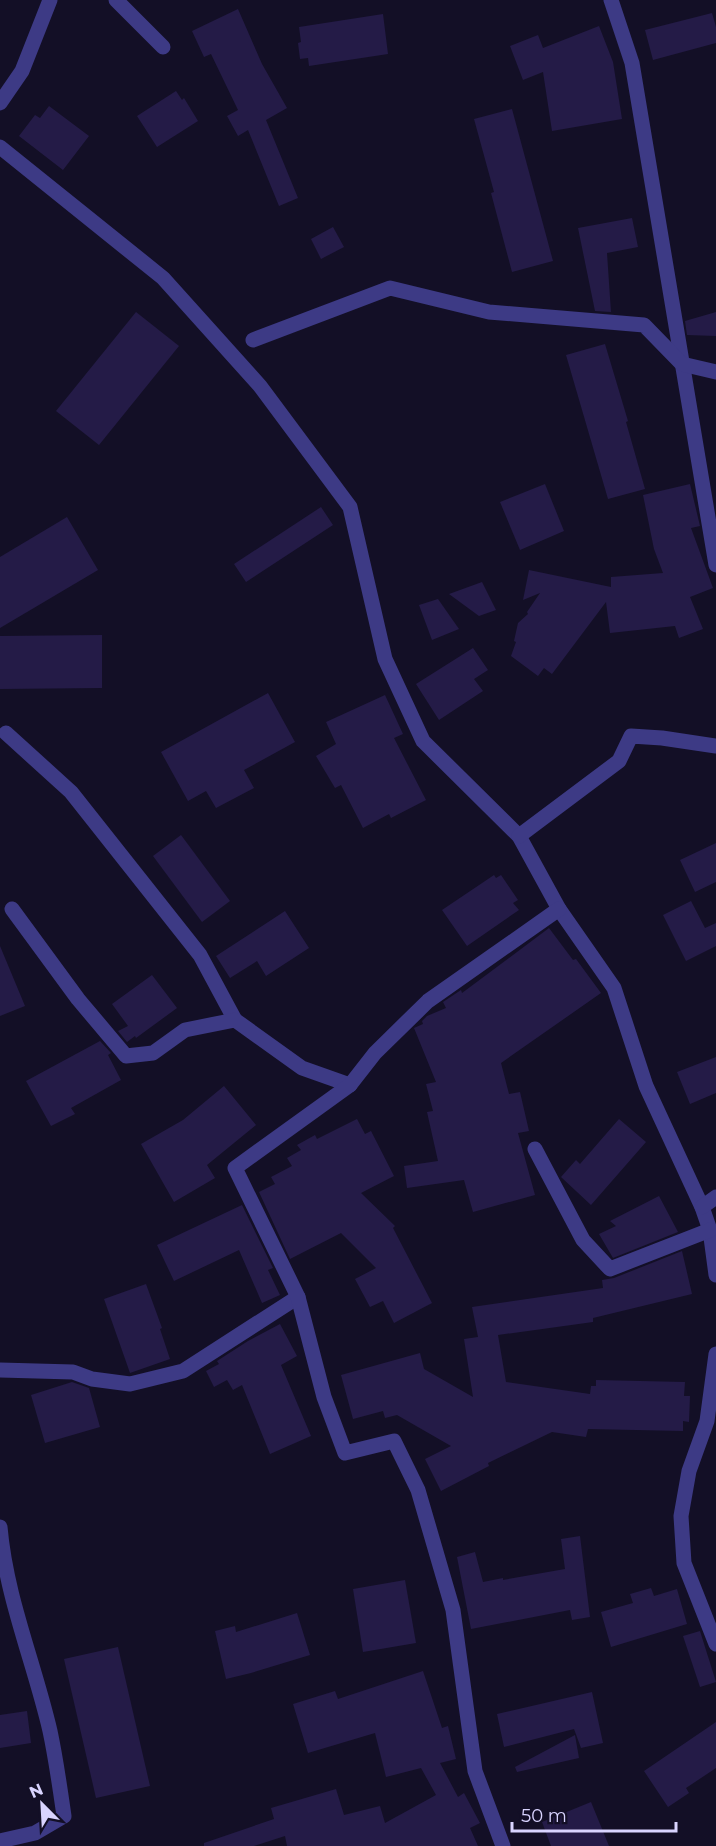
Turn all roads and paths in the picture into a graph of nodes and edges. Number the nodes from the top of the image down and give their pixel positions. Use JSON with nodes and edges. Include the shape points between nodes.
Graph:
{"nodes":[{"id":1,"x":50,"y":0,"type":"edge"},
{"id":2,"x":116,"y":0,"type":"edge"},
{"id":3,"x":611,"y":0,"type":"edge"},
{"id":4,"x":163,"y":47,"type":"dead end"},
{"id":5,"x":0,"y":103,"type":"edge"},
{"id":6,"x":0,"y":147,"type":"edge"},
{"id":7,"x":252,"y":340,"type":"dead end"},
{"id":8,"x":682,"y":364,"type":"junction"},
{"id":9,"x":716,"y":372,"type":"edge"},
{"id":10,"x":716,"y":565,"type":"edge"},
{"id":11,"x":6,"y":733,"type":"dead end"},
{"id":12,"x":716,"y":746,"type":"edge"},
{"id":13,"x":519,"y":836,"type":"junction"},
{"id":14,"x":12,"y":909,"type":"dead end"},
{"id":15,"x":559,"y":909,"type":"junction"},
{"id":16,"x":236,"y":1020,"type":"junction"},
{"id":17,"x":350,"y":1085,"type":"junction"},
{"id":18,"x":535,"y":1149,"type":"dead end"},
{"id":19,"x":716,"y":1197,"type":"edge"},
{"id":20,"x":702,"y":1207,"type":"junction"},
{"id":21,"x":710,"y":1230,"type":"junction"},
{"id":22,"x":716,"y":1275,"type":"edge"},
{"id":23,"x":297,"y":1297,"type":"junction"},
{"id":24,"x":716,"y":1354,"type":"edge"},
{"id":25,"x":0,"y":1370,"type":"edge"},
{"id":26,"x":0,"y":1527,"type":"edge"},
{"id":27,"x":1,"y":1552,"type":"edge"},
{"id":28,"x":716,"y":1644,"type":"edge"},
{"id":29,"x":0,"y":1841,"type":"edge"},
{"id":30,"x":503,"y":1846,"type":"edge"}],
"edges":[{"from":1,"to":5,"type":"street","via":[[22,71]]},
{"from":2,"to":4,"type":"street"},
{"from":3,"to":8,"type":"street","via":[[632,63]]},
{"from":6,"to":13,"type":"street","via":[[163,278],[260,386],[350,507],[385,659],[423,741]]},
{"from":7,"to":8,"type":"street","via":[[390,288],[489,312],[644,325]]},
{"from":8,"to":9,"type":"street"},
{"from":8,"to":10,"type":"street"},
{"from":11,"to":16,"type":"street","via":[[71,792],[201,955]]},
{"from":12,"to":13,"type":"street","via":[[631,736],[619,760]]},
{"from":13,"to":15,"type":"street"},
{"from":14,"to":16,"type":"street","via":[[126,1056],[153,1053],[185,1030]]},
{"from":15,"to":17,"type":"street","via":[[428,1000],[375,1053]]},
{"from":15,"to":20,"type":"street","via":[[614,988],[646,1086]]},
{"from":16,"to":17,"type":"street","via":[[302,1068]]},
{"from":17,"to":23,"type":"street","via":[[235,1168]]},
{"from":18,"to":21,"type":"street","via":[[583,1239],[610,1269]]},
{"from":19,"to":20,"type":"street"},
{"from":20,"to":21,"type":"street"},
{"from":21,"to":22,"type":"street"},
{"from":23,"to":25,"type":"street","via":[[183,1371],[130,1384],[73,1372]]},
{"from":23,"to":30,"type":"street","via":[[324,1397],[345,1453],[394,1441],[418,1490],[453,1610],[475,1771]]},
{"from":24,"to":28,"type":"street","via":[[707,1420],[689,1471],[681,1516],[684,1563]]},
{"from":26,"to":27,"type":"street"},
{"from":27,"to":29,"type":"street","via":[[50,1730],[63,1816],[35,1833]]}]}
